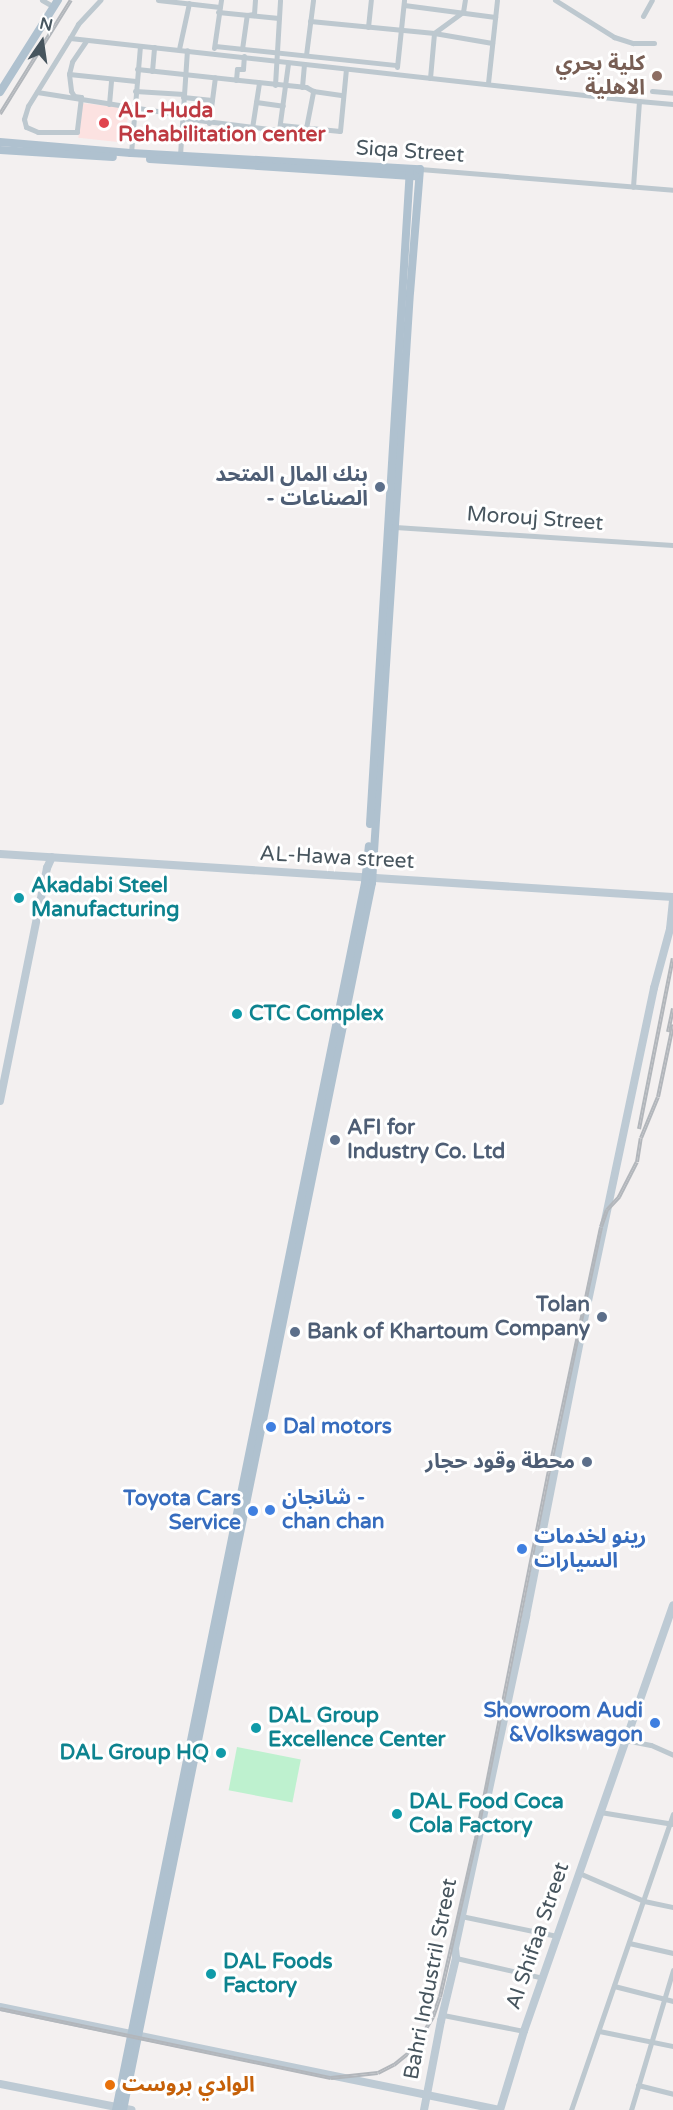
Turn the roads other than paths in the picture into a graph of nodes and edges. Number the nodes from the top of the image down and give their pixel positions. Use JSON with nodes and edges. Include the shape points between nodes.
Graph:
{"nodes":[{"id":1,"x":58,"y":0,"type":"edge"},
{"id":2,"x":100,"y":0,"type":"edge"},
{"id":3,"x":160,"y":0,"type":"edge"},
{"id":4,"x":255,"y":0,"type":"edge"},
{"id":5,"x":280,"y":0,"type":"edge"},
{"id":6,"x":313,"y":0,"type":"edge"},
{"id":7,"x":371,"y":0,"type":"edge"},
{"id":8,"x":465,"y":0,"type":"edge"},
{"id":9,"x":497,"y":0,"type":"edge"},
{"id":10,"x":555,"y":0,"type":"edge"},
{"id":11,"x":652,"y":0,"type":"edge"},
{"id":12,"x":48,"y":1,"type":"edge"},
{"id":13,"x":404,"y":2,"type":"edge"},
{"id":14,"x":189,"y":3,"type":"junction"},
{"id":15,"x":220,"y":6,"type":"edge"},
{"id":16,"x":463,"y":12,"type":"junction"},
{"id":17,"x":248,"y":15,"type":"junction"},
{"id":18,"x":495,"y":16,"type":"junction"},
{"id":19,"x":643,"y":16,"type":"dead end"},
{"id":20,"x":279,"y":18,"type":"junction"},
{"id":21,"x":310,"y":21,"type":"junction"},
{"id":22,"x":368,"y":27,"type":"junction"},
{"id":23,"x":400,"y":30,"type":"junction"},
{"id":24,"x":434,"y":33,"type":"junction"},
{"id":25,"x":70,"y":38,"type":"junction"},
{"id":26,"x":86,"y":41,"type":"junction"},
{"id":27,"x":492,"y":43,"type":"junction"},
{"id":28,"x":654,"y":43,"type":"dead end"},
{"id":29,"x":140,"y":46,"type":"junction"},
{"id":30,"x":215,"y":46,"type":"junction"},
{"id":31,"x":154,"y":47,"type":"junction"},
{"id":32,"x":179,"y":49,"type":"junction"},
{"id":33,"x":243,"y":49,"type":"junction"},
{"id":34,"x":187,"y":50,"type":"junction"},
{"id":35,"x":276,"y":52,"type":"junction"},
{"id":36,"x":214,"y":53,"type":"junction"},
{"id":37,"x":306,"y":55,"type":"junction"},
{"id":38,"x":244,"y":56,"type":"junction"},
{"id":39,"x":277,"y":61,"type":"junction"},
{"id":40,"x":288,"y":63,"type":"junction"},
{"id":41,"x":304,"y":64,"type":"junction"},
{"id":42,"x":397,"y":65,"type":"junction"},
{"id":43,"x":137,"y":69,"type":"junction"},
{"id":44,"x":346,"y":69,"type":"junction"},
{"id":45,"x":152,"y":71,"type":"junction"},
{"id":46,"x":69,"y":74,"type":"junction"},
{"id":47,"x":185,"y":74,"type":"junction"},
{"id":48,"x":396,"y":74,"type":"junction"},
{"id":49,"x":215,"y":77,"type":"junction"},
{"id":50,"x":430,"y":78,"type":"junction"},
{"id":51,"x":111,"y":79,"type":"junction"},
{"id":52,"x":236,"y":80,"type":"junction"},
{"id":53,"x":0,"y":81,"type":"edge"},
{"id":54,"x":136,"y":81,"type":"junction"},
{"id":55,"x":259,"y":83,"type":"junction"},
{"id":56,"x":488,"y":83,"type":"junction"},
{"id":57,"x":275,"y":85,"type":"junction"},
{"id":58,"x":286,"y":86,"type":"junction"},
{"id":59,"x":302,"y":87,"type":"junction"},
{"id":60,"x":135,"y":91,"type":"junction"},
{"id":61,"x":313,"y":91,"type":"junction"},
{"id":62,"x":652,"y":91,"type":"dead end"},
{"id":63,"x":0,"y":92,"type":"edge"},
{"id":64,"x":36,"y":92,"type":"junction"},
{"id":65,"x":673,"y":93,"type":"edge"},
{"id":66,"x":184,"y":95,"type":"junction"},
{"id":67,"x":343,"y":96,"type":"junction"},
{"id":68,"x":81,"y":98,"type":"junction"},
{"id":69,"x":212,"y":100,"type":"junction"},
{"id":70,"x":639,"y":100,"type":"junction"},
{"id":71,"x":256,"y":102,"type":"junction"},
{"id":72,"x":109,"y":104,"type":"junction"},
{"id":73,"x":673,"y":104,"type":"edge"},
{"id":74,"x":283,"y":106,"type":"junction"},
{"id":75,"x":134,"y":108,"type":"junction"},
{"id":76,"x":182,"y":116,"type":"junction"},
{"id":77,"x":209,"y":123,"type":"junction"},
{"id":78,"x":281,"y":125,"type":"junction"},
{"id":79,"x":252,"y":128,"type":"junction"},
{"id":80,"x":306,"y":128,"type":"junction"},
{"id":81,"x":0,"y":142,"type":"edge"},
{"id":82,"x":0,"y":150,"type":"edge"},
{"id":83,"x":132,"y":153,"type":"junction"},
{"id":84,"x":180,"y":155,"type":"junction"},
{"id":85,"x":415,"y":173,"type":"junction"},
{"id":86,"x":633,"y":187,"type":"junction"},
{"id":87,"x":673,"y":190,"type":"edge"},
{"id":88,"x":395,"y":527,"type":"junction"},
{"id":89,"x":673,"y":545,"type":"edge"},
{"id":90,"x":383,"y":671,"type":"junction"},
{"id":91,"x":0,"y":854,"type":"edge"},
{"id":92,"x":52,"y":857,"type":"junction"},
{"id":93,"x":369,"y":878,"type":"junction"},
{"id":94,"x":673,"y":897,"type":"edge"},
{"id":95,"x":3,"y":1072,"type":"edge"},
{"id":96,"x":0,"y":1101,"type":"edge"},
{"id":97,"x":673,"y":1605,"type":"edge"},
{"id":98,"x":625,"y":1740,"type":"junction"},
{"id":99,"x":673,"y":1755,"type":"edge"},
{"id":100,"x":600,"y":1812,"type":"junction"},
{"id":101,"x":673,"y":1814,"type":"edge"},
{"id":102,"x":672,"y":1824,"type":"edge"},
{"id":103,"x":579,"y":1873,"type":"junction"},
{"id":104,"x":644,"y":1901,"type":"junction"},
{"id":105,"x":673,"y":1907,"type":"edge"},
{"id":106,"x":461,"y":1916,"type":"junction"},
{"id":107,"x":557,"y":1936,"type":"junction"},
{"id":108,"x":629,"y":1943,"type":"junction"},
{"id":109,"x":673,"y":1953,"type":"edge"},
{"id":110,"x":456,"y":1958,"type":"junction"},
{"id":111,"x":673,"y":1970,"type":"edge"},
{"id":112,"x":543,"y":1978,"type":"junction"},
{"id":113,"x":614,"y":1986,"type":"junction"},
{"id":114,"x":664,"y":1999,"type":"junction"},
{"id":115,"x":673,"y":2001,"type":"edge"},
{"id":116,"x":0,"y":2007,"type":"edge"},
{"id":117,"x":443,"y":2015,"type":"junction"},
{"id":118,"x":524,"y":2031,"type":"junction"},
{"id":119,"x":599,"y":2031,"type":"junction"},
{"id":120,"x":135,"y":2035,"type":"junction"},
{"id":121,"x":651,"y":2042,"type":"junction"},
{"id":122,"x":673,"y":2046,"type":"edge"},
{"id":123,"x":0,"y":2084,"type":"edge"},
{"id":124,"x":638,"y":2085,"type":"junction"},
{"id":125,"x":673,"y":2094,"type":"edge"},
{"id":126,"x":427,"y":2095,"type":"junction"},
{"id":127,"x":122,"y":2109,"type":"edge"},
{"id":128,"x":424,"y":2110,"type":"edge"},
{"id":129,"x":500,"y":2110,"type":"edge"},
{"id":130,"x":571,"y":2110,"type":"edge"},
{"id":131,"x":631,"y":2110,"type":"edge"}],
"edges":[{"from":1,"to":63,"type":"main road"},
{"from":2,"to":25,"type":"street"},
{"from":3,"to":14,"type":"street"},
{"from":4,"to":17,"type":"street","via":[[254,14]]},
{"from":5,"to":20,"type":"street"},
{"from":6,"to":21,"type":"street"},
{"from":7,"to":22,"type":"street"},
{"from":8,"to":16,"type":"street"},
{"from":9,"to":18,"type":"street"},
{"from":10,"to":28,"type":"street","via":[[614,37],[633,43]]},
{"from":11,"to":19,"type":"street"},
{"from":12,"to":53,"type":"main road"},
{"from":13,"to":16,"type":"street"},
{"from":13,"to":23,"type":"street"},
{"from":14,"to":15,"type":"street"},
{"from":14,"to":32,"type":"street"},
{"from":15,"to":17,"type":"street"},
{"from":15,"to":30,"type":"street"},
{"from":16,"to":18,"type":"street"},
{"from":16,"to":24,"type":"street"},
{"from":17,"to":20,"type":"street"},
{"from":17,"to":33,"type":"street"},
{"from":18,"to":27,"type":"street"},
{"from":20,"to":35,"type":"street"},
{"from":21,"to":22,"type":"street"},
{"from":21,"to":37,"type":"street"},
{"from":22,"to":23,"type":"street"},
{"from":23,"to":24,"type":"street"},
{"from":23,"to":42,"type":"street"},
{"from":24,"to":27,"type":"street"},
{"from":24,"to":50,"type":"street"},
{"from":25,"to":26,"type":"street"},
{"from":25,"to":64,"type":"street"},
{"from":26,"to":29,"type":"street"},
{"from":26,"to":46,"type":"street"},
{"from":27,"to":56,"type":"street"},
{"from":29,"to":31,"type":"street"},
{"from":29,"to":43,"type":"street"},
{"from":30,"to":33,"type":"street"},
{"from":30,"to":36,"type":"street"},
{"from":31,"to":32,"type":"street"},
{"from":31,"to":45,"type":"street"},
{"from":32,"to":34,"type":"street"},
{"from":33,"to":35,"type":"street"},
{"from":34,"to":36,"type":"street"},
{"from":34,"to":47,"type":"street"},
{"from":35,"to":37,"type":"street"},
{"from":35,"to":39,"type":"street"},
{"from":36,"to":38,"type":"street"},
{"from":37,"to":42,"type":"street"},
{"from":38,"to":39,"type":"street"},
{"from":38,"to":52,"type":"street","via":[[243,69],[237,69]]},
{"from":39,"to":40,"type":"street"},
{"from":39,"to":57,"type":"street"},
{"from":40,"to":41,"type":"street"},
{"from":40,"to":58,"type":"street"},
{"from":41,"to":44,"type":"street"},
{"from":41,"to":59,"type":"street"},
{"from":42,"to":48,"type":"street"},
{"from":43,"to":45,"type":"street"},
{"from":43,"to":54,"type":"street"},
{"from":44,"to":48,"type":"street"},
{"from":44,"to":67,"type":"street"},
{"from":45,"to":47,"type":"street"},
{"from":46,"to":51,"type":"street"},
{"from":46,"to":68,"type":"street","via":[[71,91]]},
{"from":47,"to":49,"type":"street"},
{"from":47,"to":66,"type":"street"},
{"from":48,"to":50,"type":"street"},
{"from":49,"to":52,"type":"street"},
{"from":49,"to":69,"type":"street"},
{"from":50,"to":56,"type":"street"},
{"from":51,"to":54,"type":"street"},
{"from":51,"to":72,"type":"street"},
{"from":52,"to":55,"type":"street"},
{"from":54,"to":60,"type":"street"},
{"from":55,"to":57,"type":"street"},
{"from":55,"to":71,"type":"street"},
{"from":56,"to":70,"type":"street"},
{"from":57,"to":58,"type":"street"},
{"from":58,"to":59,"type":"street"},
{"from":58,"to":74,"type":"street"},
{"from":59,"to":61,"type":"street"},
{"from":60,"to":66,"type":"street"},
{"from":60,"to":75,"type":"street"},
{"from":61,"to":67,"type":"street"},
{"from":61,"to":80,"type":"street"},
{"from":62,"to":65,"type":"street"},
{"from":64,"to":68,"type":"street"},
{"from":64,"to":68,"type":"street","via":[[24,120],[26,127],[38,132],[76,134]]},
{"from":66,"to":69,"type":"street"},
{"from":66,"to":76,"type":"street"},
{"from":67,"to":80,"type":"street","via":[[340,131]]},
{"from":68,"to":72,"type":"street"},
{"from":69,"to":77,"type":"street"},
{"from":70,"to":73,"type":"street"},
{"from":70,"to":86,"type":"street"},
{"from":71,"to":74,"type":"street"},
{"from":71,"to":79,"type":"street"},
{"from":72,"to":75,"type":"street"},
{"from":74,"to":78,"type":"street"},
{"from":75,"to":76,"type":"street"},
{"from":75,"to":83,"type":"street"},
{"from":76,"to":77,"type":"street"},
{"from":76,"to":84,"type":"street"},
{"from":77,"to":79,"type":"street"},
{"from":78,"to":79,"type":"street","via":[[279,130]]},
{"from":78,"to":80,"type":"street"},
{"from":81,"to":83,"type":"main road","name":"Siqa Street"},
{"from":82,"to":85,"type":"main road"},
{"from":83,"to":84,"type":"main road","name":"Siqa Street"},
{"from":84,"to":85,"type":"main road","name":"Siqa Street"},
{"from":85,"to":86,"type":"street","name":"Siqa Street"},
{"from":85,"to":88,"type":"main road"},
{"from":85,"to":90,"type":"main road"},
{"from":86,"to":87,"type":"street","name":"Siqa Street"},
{"from":88,"to":89,"type":"street","name":"Morouj Street"},
{"from":88,"to":90,"type":"main road"},
{"from":90,"to":93,"type":"main road"},
{"from":91,"to":92,"type":"street","name":"AL-Hawa street"},
{"from":92,"to":93,"type":"street","name":"AL-Hawa street"},
{"from":92,"to":95,"type":"street"},
{"from":93,"to":94,"type":"street","name":"AL-Hawa street"},
{"from":93,"to":120,"type":"main road"},
{"from":94,"to":106,"type":"street","name":"Bahri Industril Street","via":[[670,929],[651,998]]},
{"from":95,"to":96,"type":"street"},
{"from":97,"to":98,"type":"street","name":"Al Shifaa Street"},
{"from":98,"to":99,"type":"street","via":[[651,1744]]},
{"from":98,"to":100,"type":"street","name":"Al Shifaa Street"},
{"from":100,"to":102,"type":"street"},
{"from":100,"to":103,"type":"street","name":"Al Shifaa Street"},
{"from":101,"to":102,"type":"street"},
{"from":102,"to":104,"type":"street"},
{"from":103,"to":104,"type":"street"},
{"from":103,"to":107,"type":"street","name":"Al Shifaa Street"},
{"from":104,"to":105,"type":"street"},
{"from":104,"to":108,"type":"street"},
{"from":106,"to":107,"type":"street"},
{"from":106,"to":110,"type":"street","name":"Bahri Industril Street"},
{"from":107,"to":112,"type":"street","name":"Al Shifaa Street"},
{"from":108,"to":109,"type":"street"},
{"from":108,"to":113,"type":"street"},
{"from":110,"to":112,"type":"street"},
{"from":110,"to":117,"type":"street","name":"Bahri Industril Street"},
{"from":111,"to":114,"type":"street"},
{"from":112,"to":118,"type":"street","name":"Al Shifaa Street"},
{"from":113,"to":114,"type":"street"},
{"from":113,"to":119,"type":"street"},
{"from":114,"to":115,"type":"street"},
{"from":114,"to":121,"type":"street"},
{"from":116,"to":120,"type":"street"},
{"from":117,"to":118,"type":"street"},
{"from":117,"to":126,"type":"street","name":"Bahri Industril Street"},
{"from":118,"to":129,"type":"street","name":"Al Shifaa Street"},
{"from":119,"to":121,"type":"street"},
{"from":119,"to":130,"type":"street"},
{"from":120,"to":126,"type":"street"},
{"from":120,"to":127,"type":"main road"},
{"from":121,"to":122,"type":"street"},
{"from":121,"to":124,"type":"street"},
{"from":123,"to":127,"type":"street"},
{"from":124,"to":125,"type":"street"},
{"from":124,"to":131,"type":"street"},
{"from":126,"to":128,"type":"street","name":"Bahri Industril Street"},
{"from":126,"to":129,"type":"street"}]}
